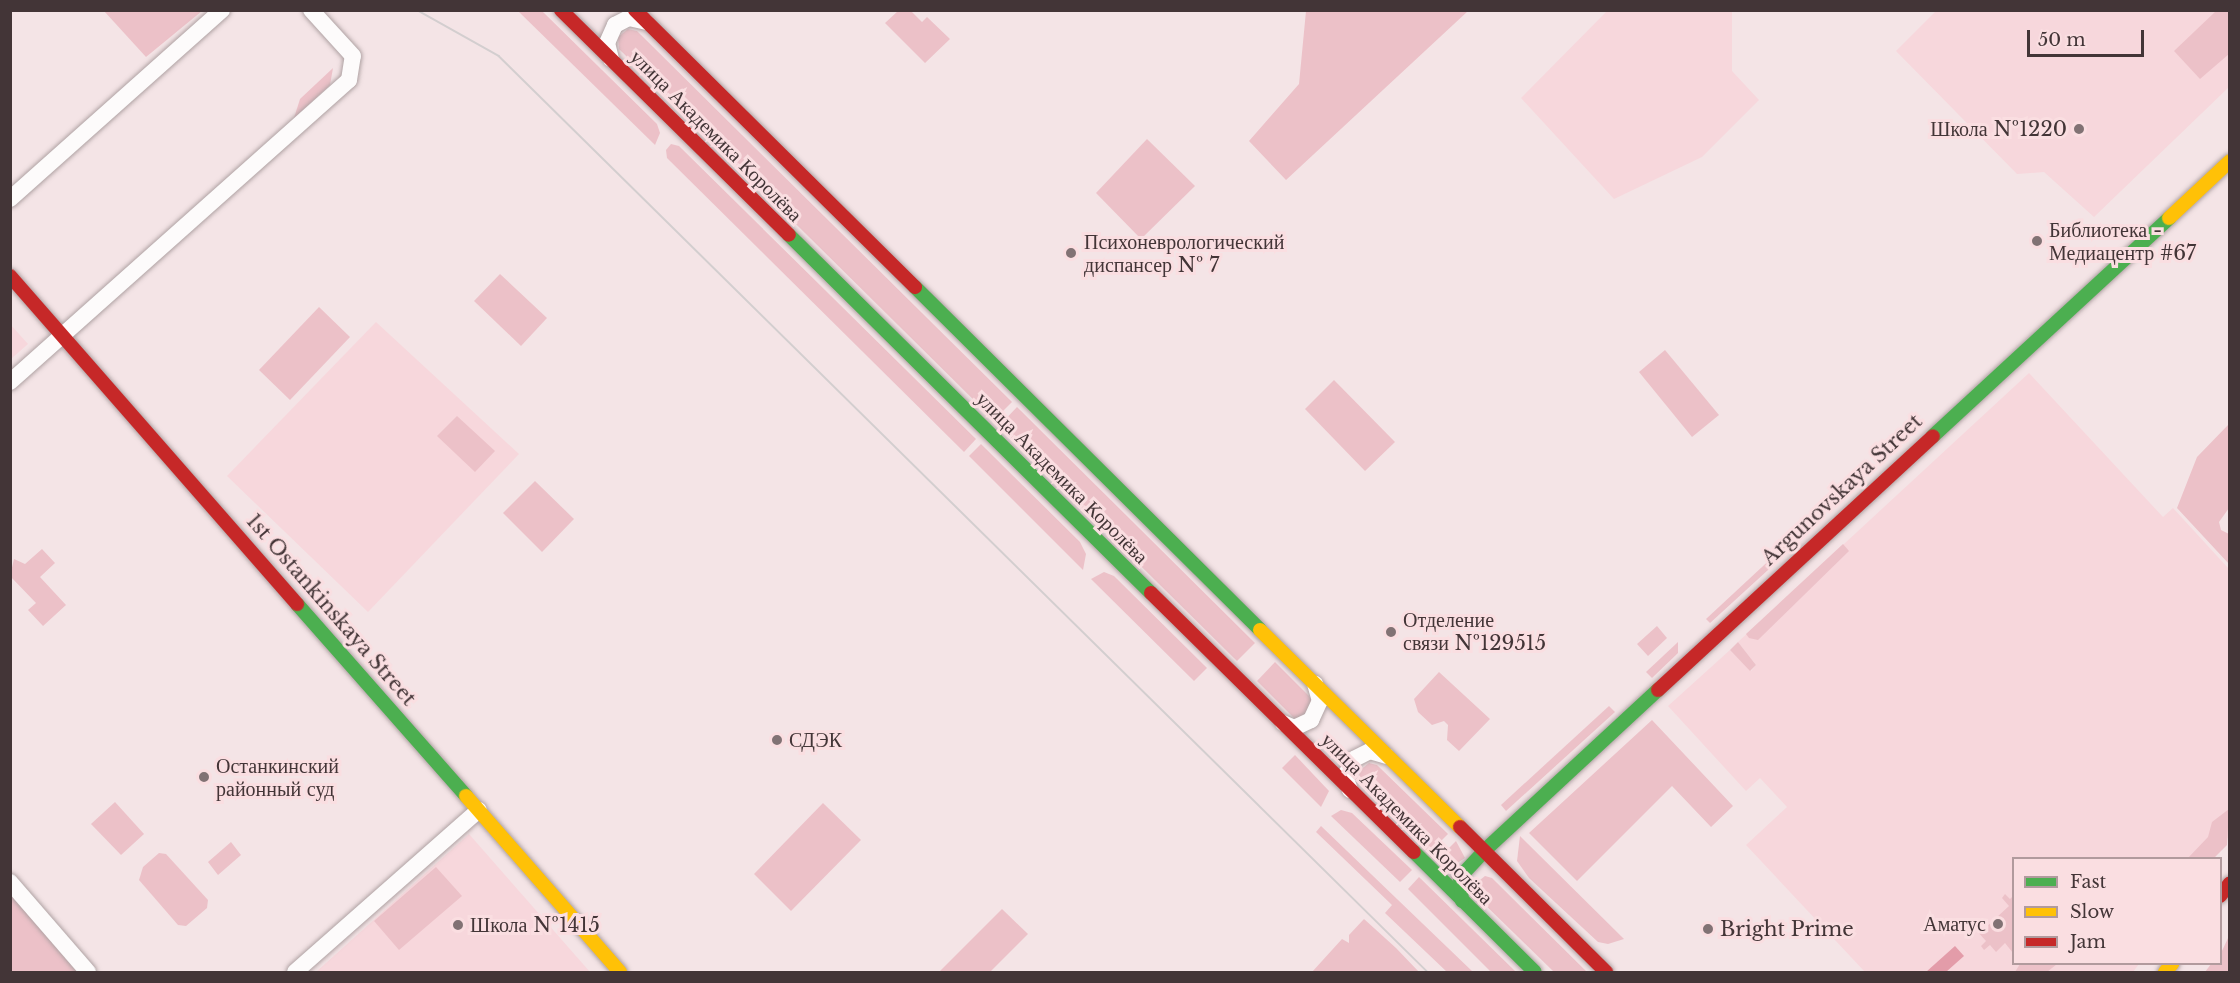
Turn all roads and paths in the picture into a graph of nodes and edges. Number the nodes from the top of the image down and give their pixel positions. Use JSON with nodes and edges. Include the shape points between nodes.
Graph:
{"nodes":[{"id":1,"x":222,"y":10,"type":"edge"},
{"id":2,"x":310,"y":10,"type":"edge"},
{"id":3,"x":561,"y":10,"type":"edge"},
{"id":4,"x":640,"y":16,"type":"edge"},
{"id":5,"x":612,"y":60,"type":"junction"},
{"id":6,"x":2229,"y":161,"type":"edge"},
{"id":7,"x":10,"y":199,"type":"edge"},
{"id":8,"x":10,"y":276,"type":"edge"},
{"id":9,"x":65,"y":337,"type":"junction"},
{"id":10,"x":10,"y":382,"type":"edge"},
{"id":11,"x":1315,"y":684,"type":"junction"},
{"id":12,"x":1280,"y":721,"type":"junction"},
{"id":13,"x":1387,"y":756,"type":"junction"},
{"id":14,"x":1354,"y":795,"type":"junction"},
{"id":15,"x":479,"y":810,"type":"junction"},
{"id":16,"x":1484,"y":851,"type":"junction"},
{"id":17,"x":10,"y":882,"type":"edge"},
{"id":18,"x":1462,"y":901,"type":"junction"},
{"id":19,"x":1532,"y":971,"type":"edge"},
{"id":20,"x":88,"y":972,"type":"edge"},
{"id":21,"x":295,"y":972,"type":"edge"},
{"id":22,"x":620,"y":972,"type":"edge"},
{"id":23,"x":1606,"y":972,"type":"edge"}],
"edges":[{"from":1,"to":7,"type":"street"},
{"from":2,"to":9,"type":"street","via":[[353,56],[349,80]]},
{"from":3,"to":5,"type":"main road","name":"улица Академика Королёва"},
{"from":4,"to":5,"type":"street","via":[[615,26],[606,43]]},
{"from":4,"to":11,"type":"main road","name":"улица Академика Королёва"},
{"from":5,"to":12,"type":"main road","name":"улица Академика Королёва"},
{"from":6,"to":16,"type":"main road","name":"Argunovskaya Street"},
{"from":8,"to":9,"type":"main road","name":"1st Ostankinskaya Street"},
{"from":9,"to":10,"type":"street"},
{"from":9,"to":15,"type":"main road","name":"1st Ostankinskaya Street"},
{"from":11,"to":12,"type":"street","via":[[1320,701],[1311,720],[1294,728]]},
{"from":11,"to":13,"type":"main road","name":"улица Академика Королёва"},
{"from":12,"to":14,"type":"main road","name":"улица Академика Королёва"},
{"from":13,"to":14,"type":"street","via":[[1370,751],[1354,759],[1345,776],[1345,784]]},
{"from":13,"to":16,"type":"main road","name":"улица Академика Королёва"},
{"from":14,"to":18,"type":"main road","name":"улица Академика Королёва"},
{"from":15,"to":21,"type":"street"},
{"from":15,"to":22,"type":"main road","name":"1st Ostankinskaya Street"},
{"from":16,"to":18,"type":"main road","name":"Argunovskaya Street","via":[[1460,877]]},
{"from":16,"to":23,"type":"main road","name":"улица Академика Королёва"},
{"from":17,"to":20,"type":"street"},
{"from":18,"to":19,"type":"main road","name":"улица Академика Королёва"}]}
